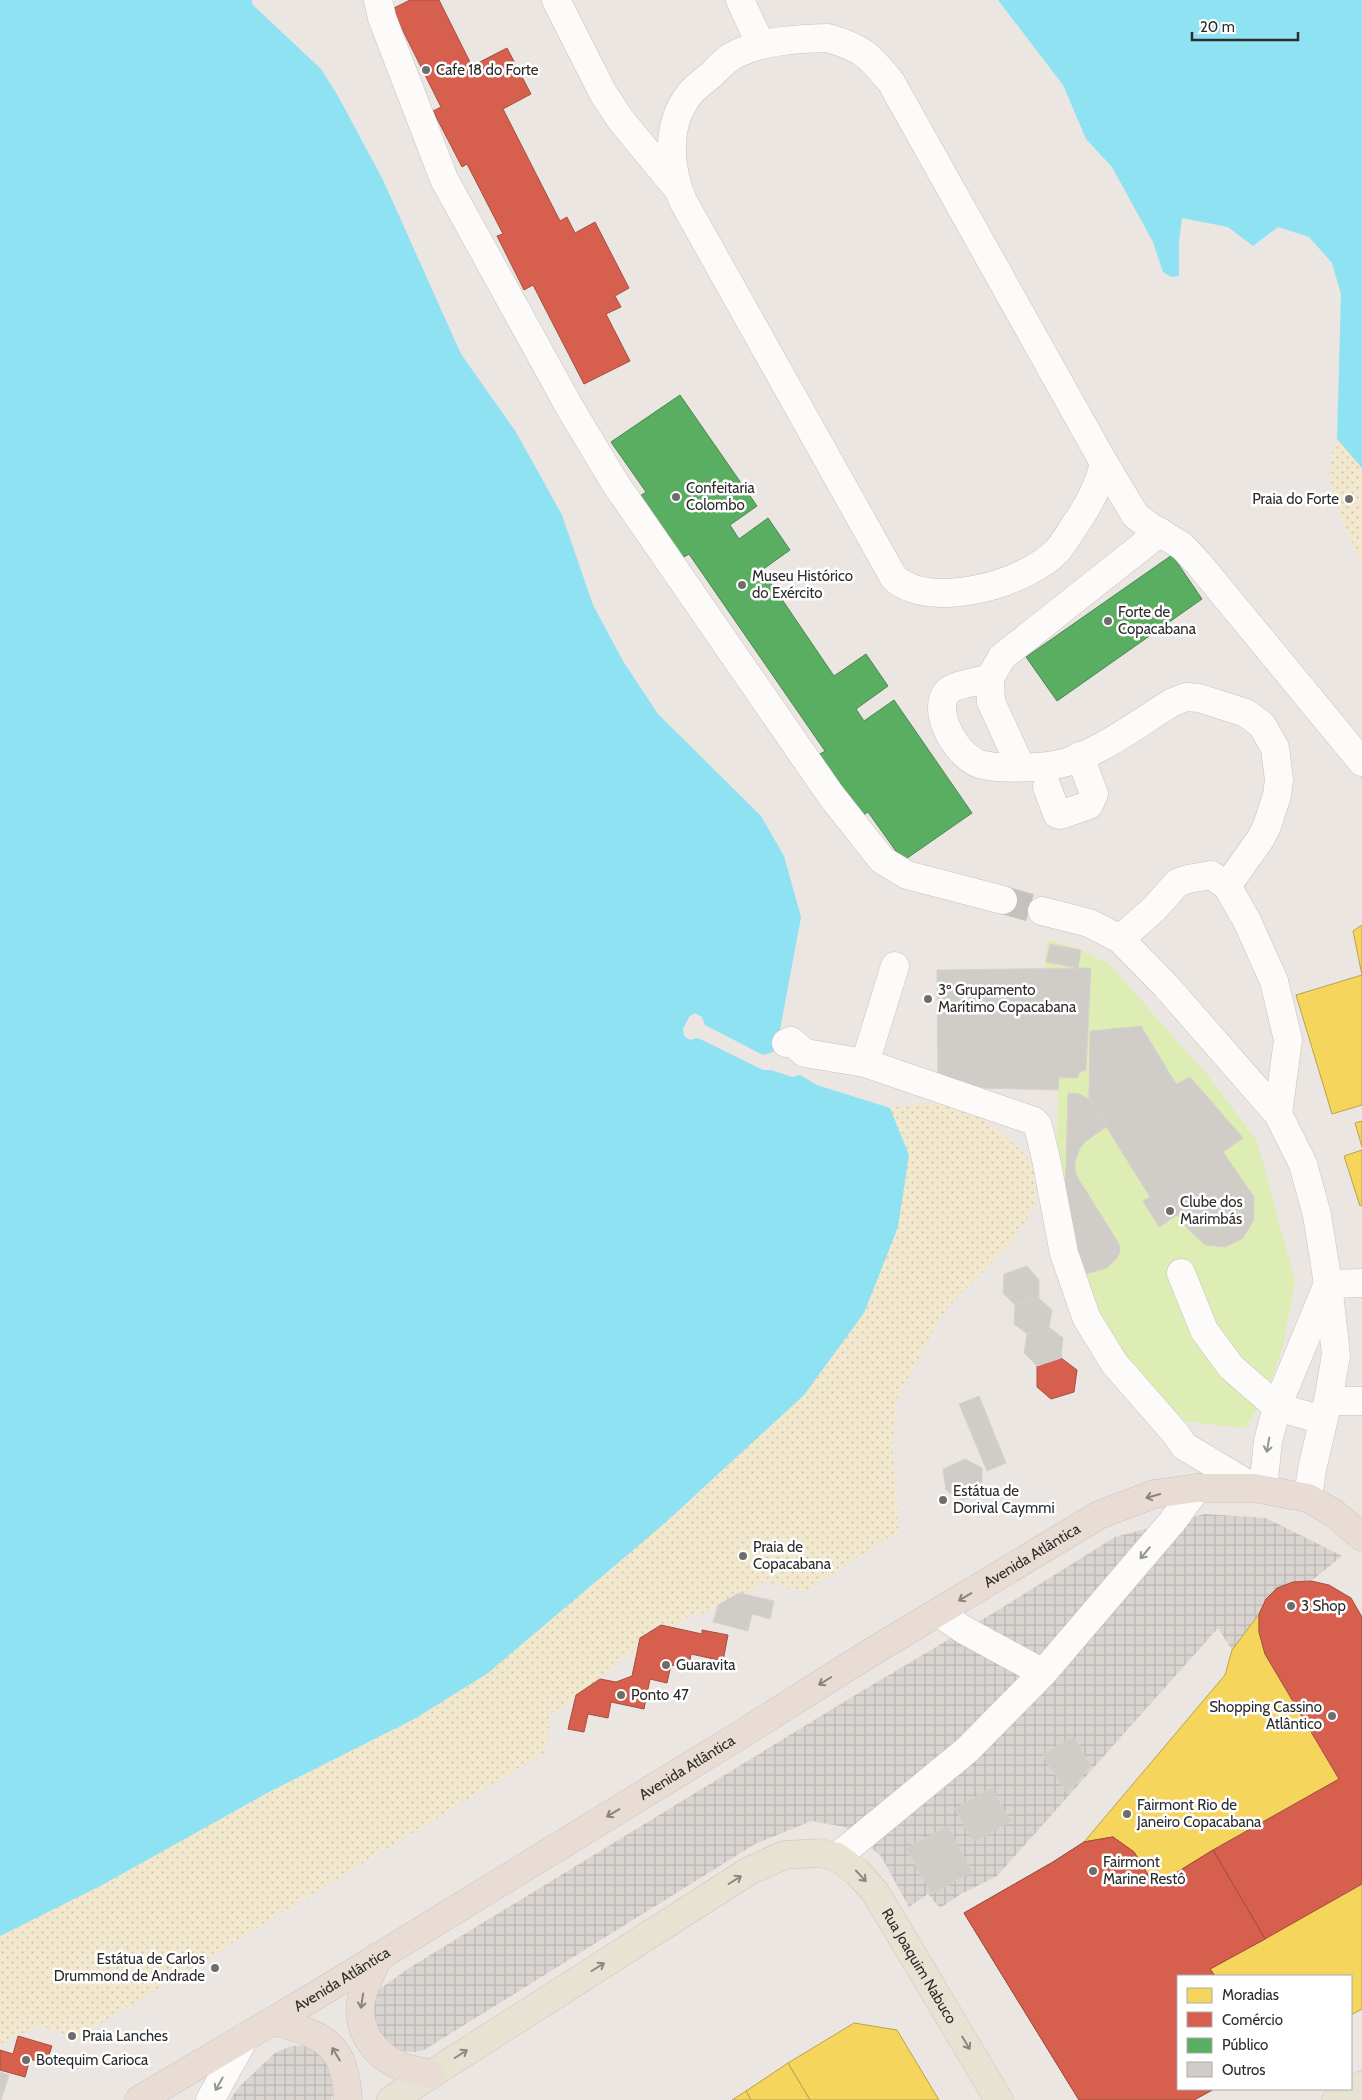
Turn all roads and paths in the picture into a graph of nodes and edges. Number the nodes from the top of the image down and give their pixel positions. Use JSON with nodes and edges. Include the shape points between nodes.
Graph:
{"nodes":[{"id":1,"x":378,"y":0,"type":"edge"},
{"id":2,"x":556,"y":0,"type":"edge"},
{"id":3,"x":740,"y":0,"type":"edge"},
{"id":4,"x":761,"y":45,"type":"junction"},
{"id":5,"x":680,"y":192,"type":"junction"},
{"id":6,"x":1104,"y":463,"type":"junction"},
{"id":7,"x":1160,"y":532,"type":"junction"},
{"id":8,"x":990,"y":678,"type":"junction"},
{"id":9,"x":1080,"y":756,"type":"junction"},
{"id":10,"x":1362,"y":762,"type":"edge"},
{"id":11,"x":1021,"y":767,"type":"junction"},
{"id":12,"x":1047,"y":787,"type":"dead end"},
{"id":13,"x":1227,"y":886,"type":"junction"},
{"id":14,"x":1003,"y":900,"type":"tunnel mouth"},
{"id":15,"x":1042,"y":911,"type":"tunnel mouth"},
{"id":16,"x":1120,"y":939,"type":"junction"},
{"id":17,"x":895,"y":966,"type":"dead end"},
{"id":18,"x":786,"y":1043,"type":"dead end"},
{"id":19,"x":865,"y":1063,"type":"junction"},
{"id":20,"x":1278,"y":1114,"type":"junction"},
{"id":21,"x":1181,"y":1273,"type":"dead end"},
{"id":22,"x":1362,"y":1283,"type":"edge"},
{"id":23,"x":1328,"y":1284,"type":"junction"},
{"id":24,"x":1362,"y":1401,"type":"edge"},
{"id":25,"x":1277,"y":1407,"type":"junction"},
{"id":26,"x":1326,"y":1410,"type":"junction"},
{"id":27,"x":1197,"y":1488,"type":"junction"},
{"id":28,"x":1258,"y":1489,"type":"junction"},
{"id":29,"x":1308,"y":1498,"type":"junction"},
{"id":30,"x":1362,"y":1537,"type":"edge"},
{"id":31,"x":939,"y":1613,"type":"junction"},
{"id":32,"x":1043,"y":1673,"type":"junction"},
{"id":33,"x":828,"y":1855,"type":"junction"},
{"id":34,"x":380,"y":1956,"type":"junction"},
{"id":35,"x":275,"y":2021,"type":"junction"},
{"id":36,"x":245,"y":2037,"type":"junction"},
{"id":37,"x":430,"y":2074,"type":"junction"},
{"id":38,"x":1362,"y":2085,"type":"edge"},
{"id":39,"x":139,"y":2100,"type":"edge"},
{"id":40,"x":210,"y":2100,"type":"edge"},
{"id":41,"x":348,"y":2100,"type":"edge"},
{"id":42,"x":391,"y":2100,"type":"edge"},
{"id":43,"x":999,"y":2100,"type":"edge"},
{"id":44,"x":1336,"y":2100,"type":"edge"}],
"edges":[{"from":1,"to":14,"type":"street","via":[[444,179],[570,408],[615,482],[830,794],[882,860],[907,875]]},
{"from":2,"to":5,"type":"street","via":[[603,93]]},
{"from":3,"to":4,"type":"street"},
{"from":4,"to":5,"type":"street","via":[[726,60],[693,90],[684,104],[676,121],[671,155]]},
{"from":4,"to":6,"type":"street","via":[[828,38],[852,45],[869,56],[891,82]]},
{"from":5,"to":6,"type":"street","via":[[883,560],[901,584],[922,591],[963,592],[1002,582],[1042,563],[1057,551],[1086,511]]},
{"from":6,"to":7,"type":"street","via":[[1135,514]]},
{"from":7,"to":8,"type":"street","via":[[1002,657]]},
{"from":7,"to":10,"type":"street","via":[[1182,546],[1198,563]]},
{"from":8,"to":11,"type":"street","via":[[991,702]]},
{"from":8,"to":11,"type":"street","via":[[952,688],[946,693],[942,705],[945,727],[968,758],[982,766]]},
{"from":9,"to":11,"type":"street","via":[[1057,764]]},
{"from":9,"to":12,"type":"street","via":[[1094,794],[1089,805],[1057,814]]},
{"from":9,"to":13,"type":"street","via":[[1186,697],[1246,713],[1262,725],[1277,761],[1280,780],[1277,795],[1262,838]]},
{"from":13,"to":16,"type":"street","via":[[1212,875],[1177,883]]},
{"from":13,"to":20,"type":"street","via":[[1248,921],[1274,981],[1288,1040]]},
{"from":15,"to":16,"type":"street","via":[[1090,923]]},
{"from":16,"to":20,"type":"street","via":[[1166,986]]},
{"from":17,"to":19,"type":"street"},
{"from":18,"to":19,"type":"street","via":[[791,1041],[805,1053]]},
{"from":19,"to":28,"type":"street","via":[[1034,1121],[1046,1158],[1064,1253],[1086,1317],[1114,1363],[1184,1446]]},
{"from":20,"to":23,"type":"street","via":[[1303,1164]]},
{"from":21,"to":25,"type":"street","via":[[1204,1330],[1214,1346],[1242,1378]]},
{"from":22,"to":23,"type":"street"},
{"from":23,"to":25,"type":"street"},
{"from":23,"to":26,"type":"street","via":[[1336,1355]]},
{"from":24,"to":26,"type":"street"},
{"from":25,"to":26,"type":"street"},
{"from":25,"to":28,"type":"street","one_way":true},
{"from":26,"to":29,"type":"street"},
{"from":27,"to":28,"type":"highway","name":"Avenida Atlântica"},
{"from":27,"to":31,"type":"highway","name":"Avenida Atlântica","one_way":true,"via":[[1154,1494],[1099,1515]]},
{"from":27,"to":32,"type":"street","one_way":true,"via":[[1172,1522]]},
{"from":28,"to":29,"type":"highway","name":"Avenida Atlântica"},
{"from":29,"to":30,"type":"highway","name":"Avenida Atlântica","via":[[1335,1514]]},
{"from":31,"to":32,"type":"street"},
{"from":31,"to":34,"type":"highway","name":"Avenida Atlântica","one_way":true},
{"from":32,"to":33,"type":"street","via":[[967,1750]]},
{"from":37,"to":33,"type":"main road","one_way":true,"via":[[749,1871],[784,1855]]},
{"from":33,"to":43,"type":"main road","name":"Rua Joaquim Nabuco","one_way":true,"via":[[857,1872],[875,1892]]},
{"from":34,"to":35,"type":"highway","name":"Avenida Atlântica"},
{"from":34,"to":37,"type":"highway","one_way":true,"via":[[365,1986],[362,2025],[370,2043],[383,2055],[401,2067]]},
{"from":35,"to":36,"type":"highway","name":"Avenida Atlântica"},
{"from":41,"to":35,"type":"highway","one_way":true,"via":[[343,2066],[333,2047],[320,2037]]},
{"from":36,"to":39,"type":"highway","name":"Avenida Atlântica"},
{"from":36,"to":40,"type":"street","one_way":true},
{"from":37,"to":42,"type":"main road"},
{"from":38,"to":44,"type":"main road"}]}
